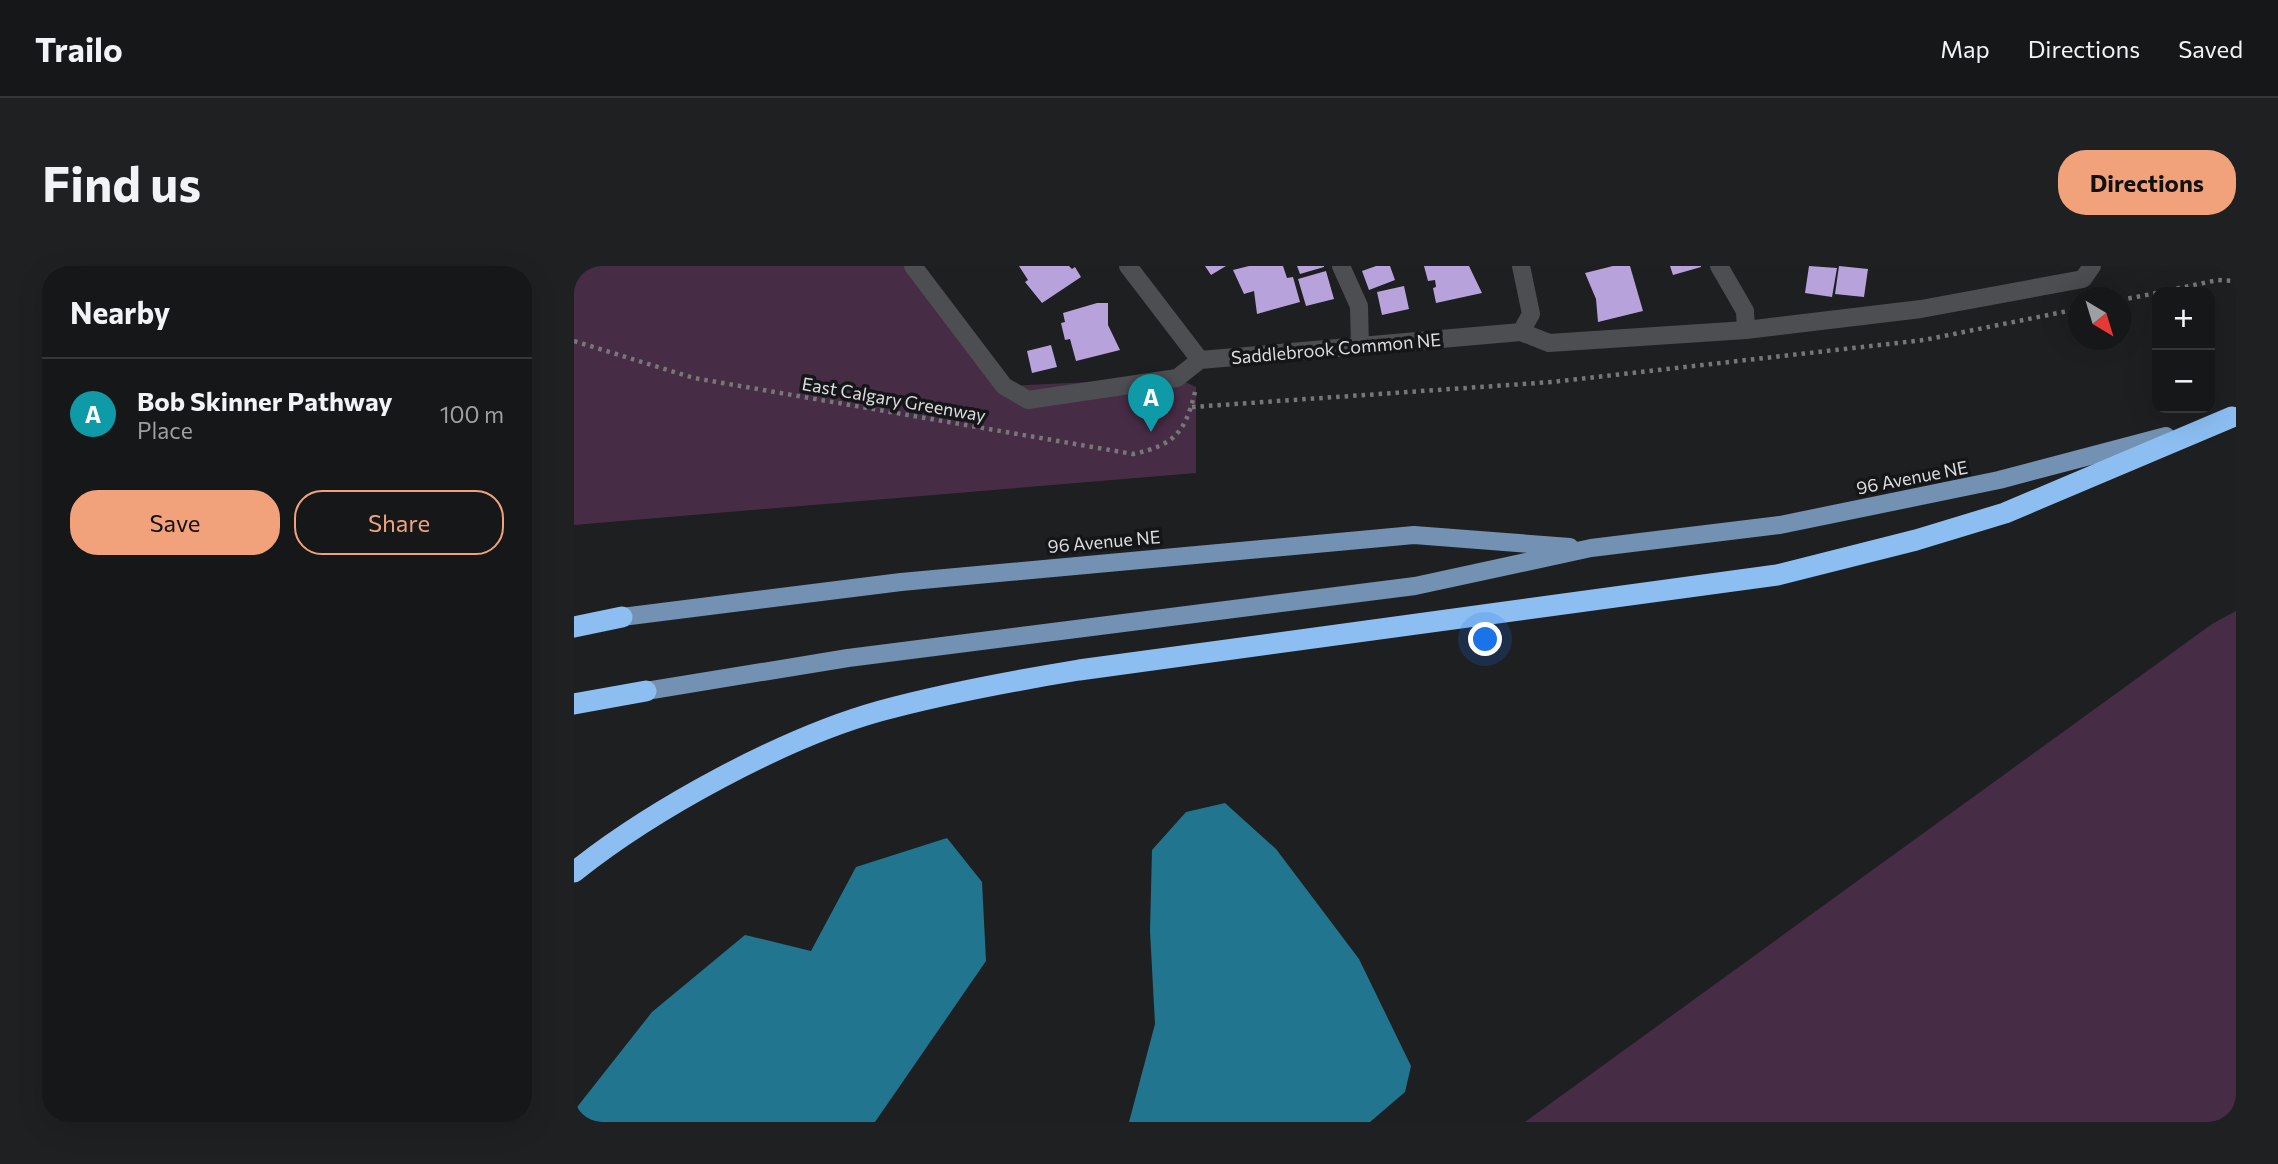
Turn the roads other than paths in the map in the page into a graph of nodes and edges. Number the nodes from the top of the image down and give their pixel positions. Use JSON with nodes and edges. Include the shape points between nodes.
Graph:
{"nodes":[{"id":1,"x":913,"y":266,"type":"edge"},
{"id":2,"x":1128,"y":266,"type":"edge"},
{"id":3,"x":1341,"y":266,"type":"edge"},
{"id":4,"x":1521,"y":266,"type":"edge"},
{"id":5,"x":1719,"y":266,"type":"edge"},
{"id":6,"x":2092,"y":266,"type":"edge"},
{"id":7,"x":1746,"y":330,"type":"junction"},
{"id":8,"x":1521,"y":332,"type":"junction"},
{"id":9,"x":1360,"y":346,"type":"junction"},
{"id":10,"x":1200,"y":360,"type":"junction"},
{"id":11,"x":2234,"y":416,"type":"edge"},
{"id":12,"x":1591,"y":548,"type":"junction"},
{"id":13,"x":622,"y":617,"type":"joint"},
{"id":14,"x":574,"y":627,"type":"edge"},
{"id":15,"x":646,"y":691,"type":"joint"},
{"id":16,"x":574,"y":704,"type":"edge"},
{"id":17,"x":574,"y":872,"type":"edge"}],
"edges":[{"from":1,"to":10,"type":"street","via":[[1004,386],[1028,400],[1177,378]]},
{"from":2,"to":10,"type":"street"},
{"from":3,"to":9,"type":"street","via":[[1359,306]]},
{"from":4,"to":8,"type":"street","via":[[1531,314]]},
{"from":5,"to":7,"type":"street","via":[[1745,312]]},
{"from":6,"to":7,"type":"street","via":[[2083,279],[1934,307]]},
{"from":7,"to":8,"type":"street","via":[[1549,343]]},
{"from":8,"to":9,"type":"street","name":"Saddlebrook Common NE"},
{"from":9,"to":10,"type":"street","name":"Saddlebrook Common NE"},
{"from":11,"to":12,"type":"main road","name":"96 Avenue NE","via":[[1987,483],[1780,525]]},
{"from":11,"to":17,"type":"highway","via":[[2006,513],[1777,575],[1079,670],[983,686],[878,712],[786,748],[692,794],[606,846]]},
{"from":12,"to":13,"type":"main road","name":"96 Avenue NE","via":[[1414,535],[915,580]]},
{"from":12,"to":15,"type":"main road","name":"96 Avenue NE","via":[[1415,586],[848,658]]},
{"from":13,"to":14,"type":"highway"},
{"from":15,"to":16,"type":"highway"}]}
